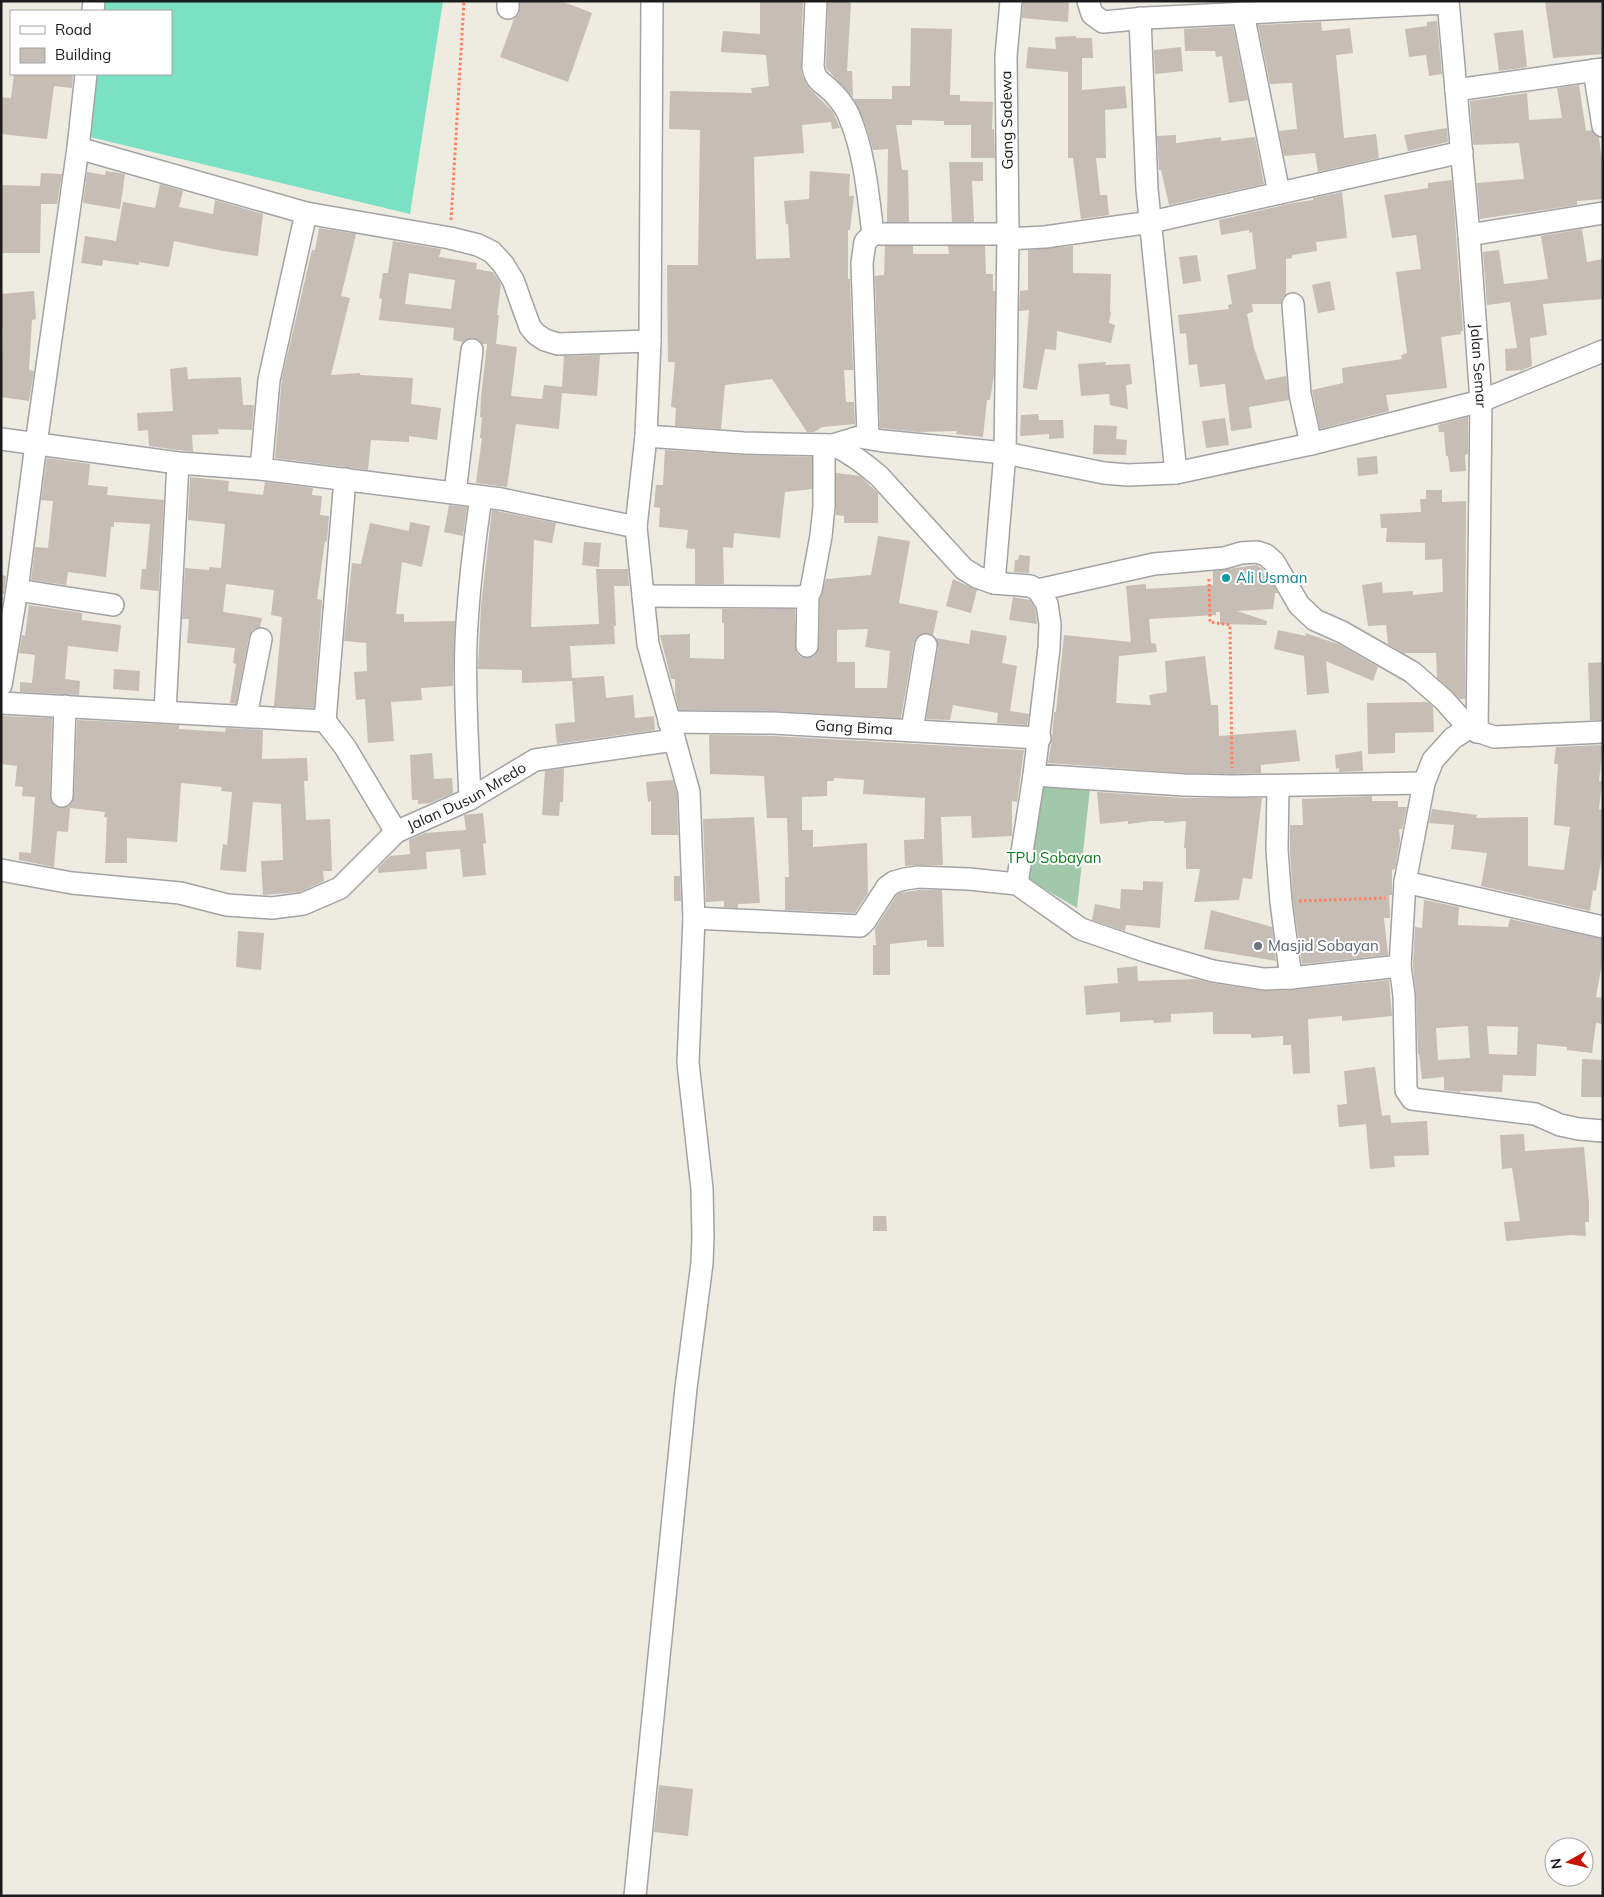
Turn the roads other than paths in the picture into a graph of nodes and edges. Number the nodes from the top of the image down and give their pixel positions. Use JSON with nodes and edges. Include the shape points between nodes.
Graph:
{"nodes":[{"id":1,"x":652,"y":1,"type":"edge"},
{"id":2,"x":816,"y":1,"type":"edge"},
{"id":3,"x":1012,"y":1,"type":"edge"},
{"id":4,"x":1088,"y":1,"type":"edge"},
{"id":5,"x":1448,"y":2,"type":"edge"},
{"id":6,"x":1243,"y":13,"type":"junction"},
{"id":7,"x":1140,"y":18,"type":"junction"},
{"id":8,"x":1598,"y":69,"type":"edge"},
{"id":9,"x":86,"y":75,"type":"edge"},
{"id":10,"x":1456,"y":90,"type":"junction"},
{"id":11,"x":1603,"y":126,"type":"edge"},
{"id":12,"x":78,"y":148,"type":"junction"},
{"id":13,"x":1462,"y":152,"type":"junction"},
{"id":14,"x":1278,"y":193,"type":"junction"},
{"id":15,"x":306,"y":213,"type":"junction"},
{"id":16,"x":1603,"y":213,"type":"edge"},
{"id":17,"x":1151,"y":222,"type":"junction"},
{"id":18,"x":873,"y":234,"type":"junction"},
{"id":19,"x":1469,"y":235,"type":"junction"},
{"id":20,"x":1008,"y":237,"type":"junction"},
{"id":21,"x":1294,"y":304,"type":"dead end"},
{"id":22,"x":650,"y":341,"type":"junction"},
{"id":23,"x":472,"y":350,"type":"dead end"},
{"id":24,"x":1603,"y":352,"type":"edge"},
{"id":25,"x":1481,"y":401,"type":"junction"},
{"id":26,"x":646,"y":436,"type":"junction"},
{"id":27,"x":1,"y":439,"type":"edge"},
{"id":28,"x":845,"y":441,"type":"junction"},
{"id":29,"x":36,"y":444,"type":"junction"},
{"id":30,"x":1311,"y":444,"type":"junction"},
{"id":31,"x":1005,"y":452,"type":"junction"},
{"id":32,"x":178,"y":463,"type":"junction"},
{"id":33,"x":261,"y":469,"type":"junction"},
{"id":34,"x":1176,"y":473,"type":"junction"},
{"id":35,"x":345,"y":480,"type":"junction"},
{"id":36,"x":455,"y":493,"type":"junction"},
{"id":37,"x":481,"y":497,"type":"junction"},
{"id":38,"x":636,"y":527,"type":"junction"},
{"id":39,"x":10,"y":567,"type":"edge"},
{"id":40,"x":994,"y":583,"type":"junction"},
{"id":41,"x":18,"y":590,"type":"junction"},
{"id":42,"x":1038,"y":590,"type":"junction"},
{"id":43,"x":808,"y":595,"type":"junction"},
{"id":44,"x":643,"y":596,"type":"junction"},
{"id":45,"x":113,"y":605,"type":"dead end"},
{"id":46,"x":261,"y":639,"type":"dead end"},
{"id":47,"x":926,"y":645,"type":"dead end"},
{"id":48,"x":807,"y":646,"type":"dead end"},
{"id":49,"x":1,"y":685,"type":"edge"},
{"id":50,"x":1,"y":703,"type":"edge"},
{"id":51,"x":65,"y":706,"type":"junction"},
{"id":52,"x":165,"y":712,"type":"junction"},
{"id":53,"x":246,"y":716,"type":"junction"},
{"id":54,"x":325,"y":721,"type":"junction"},
{"id":55,"x":912,"y":730,"type":"junction"},
{"id":56,"x":1473,"y":730,"type":"junction"},
{"id":57,"x":672,"y":731,"type":"junction"},
{"id":58,"x":1603,"y":732,"type":"edge"},
{"id":59,"x":1040,"y":738,"type":"junction"},
{"id":60,"x":1034,"y":775,"type":"junction"},
{"id":61,"x":1424,"y":783,"type":"junction"},
{"id":62,"x":1278,"y":786,"type":"junction"},
{"id":63,"x":62,"y":796,"type":"dead end"},
{"id":64,"x":470,"y":799,"type":"junction"},
{"id":65,"x":396,"y":832,"type":"junction"},
{"id":66,"x":1,"y":870,"type":"edge"},
{"id":67,"x":1017,"y":884,"type":"junction"},
{"id":68,"x":1404,"y":889,"type":"junction"},
{"id":69,"x":694,"y":918,"type":"junction"},
{"id":70,"x":1603,"y":927,"type":"edge"},
{"id":71,"x":1400,"y":966,"type":"junction"},
{"id":72,"x":1291,"y":978,"type":"junction"},
{"id":73,"x":1603,"y":1131,"type":"edge"},
{"id":74,"x":635,"y":1896,"type":"edge"}],
"edges":[{"from":1,"to":22,"type":"street"},
{"from":2,"to":18,"type":"street","via":[[815,76],[849,114],[866,179]]},
{"from":3,"to":20,"type":"street","name":"Gang Sadewa","via":[[1006,56]]},
{"from":4,"to":7,"type":"street","via":[[1092,14],[1103,22]]},
{"from":5,"to":6,"type":"street"},
{"from":5,"to":10,"type":"street","name":"Jalan Semar"},
{"from":6,"to":7,"type":"street"},
{"from":6,"to":14,"type":"street"},
{"from":7,"to":17,"type":"street"},
{"from":8,"to":10,"type":"street"},
{"from":8,"to":11,"type":"street"},
{"from":9,"to":12,"type":"street"},
{"from":10,"to":13,"type":"street","name":"Jalan Semar"},
{"from":12,"to":15,"type":"street"},
{"from":12,"to":29,"type":"street"},
{"from":13,"to":14,"type":"street"},
{"from":13,"to":19,"type":"street","name":"Jalan Semar"},
{"from":14,"to":17,"type":"street"},
{"from":15,"to":22,"type":"street","via":[[450,238],[492,252],[513,280],[530,327],[546,340],[558,344]]},
{"from":15,"to":33,"type":"street","via":[[269,380]]},
{"from":16,"to":19,"type":"street"},
{"from":17,"to":20,"type":"street","via":[[1045,237]]},
{"from":17,"to":34,"type":"street"},
{"from":18,"to":20,"type":"street"},
{"from":18,"to":28,"type":"street","via":[[865,242],[862,252]]},
{"from":19,"to":25,"type":"street","name":"Jalan Semar"},
{"from":20,"to":31,"type":"street","name":"Gang Sadewa"},
{"from":21,"to":30,"type":"street","via":[[1300,394]]},
{"from":22,"to":26,"type":"street"},
{"from":23,"to":36,"type":"street"},
{"from":24,"to":25,"type":"street"},
{"from":25,"to":30,"type":"street"},
{"from":25,"to":56,"type":"street","name":"Jalan Semar"},
{"from":26,"to":28,"type":"street","via":[[744,444]]},
{"from":26,"to":38,"type":"street"},
{"from":27,"to":29,"type":"street"},
{"from":28,"to":31,"type":"street","via":[[883,441]]},
{"from":28,"to":40,"type":"street","via":[[847,451],[879,476],[964,569]]},
{"from":28,"to":43,"type":"street","via":[[824,507]]},
{"from":29,"to":32,"type":"street"},
{"from":29,"to":39,"type":"street"},
{"from":30,"to":34,"type":"street"},
{"from":31,"to":34,"type":"street","via":[[1104,473]]},
{"from":31,"to":40,"type":"street","name":"Gang Sadewa"},
{"from":32,"to":33,"type":"street"},
{"from":32,"to":52,"type":"street"},
{"from":33,"to":35,"type":"street"},
{"from":35,"to":36,"type":"street"},
{"from":35,"to":54,"type":"street"},
{"from":36,"to":37,"type":"street"},
{"from":37,"to":38,"type":"street"},
{"from":37,"to":64,"type":"street","via":[[466,643]]},
{"from":38,"to":44,"type":"street"},
{"from":39,"to":41,"type":"street"},
{"from":40,"to":42,"type":"street","via":[[1020,584]]},
{"from":41,"to":45,"type":"street"},
{"from":41,"to":49,"type":"street"},
{"from":42,"to":56,"type":"street","via":[[1154,564],[1257,552],[1274,562],[1299,605],[1315,620],[1412,672]]},
{"from":42,"to":59,"type":"street","via":[[1047,604],[1050,624]]},
{"from":43,"to":44,"type":"street"},
{"from":43,"to":48,"type":"street"},
{"from":44,"to":57,"type":"street","via":[[648,644]]},
{"from":46,"to":53,"type":"street"},
{"from":47,"to":55,"type":"street"},
{"from":50,"to":51,"type":"street"},
{"from":51,"to":52,"type":"street"},
{"from":51,"to":63,"type":"street"},
{"from":52,"to":53,"type":"street"},
{"from":53,"to":54,"type":"street"},
{"from":54,"to":65,"type":"street","via":[[345,747]]},
{"from":55,"to":57,"type":"street","name":"Gang Bima","via":[[773,722]]},
{"from":55,"to":59,"type":"street","name":"Gang Bima"},
{"from":56,"to":58,"type":"street","via":[[1494,737]]},
{"from":56,"to":61,"type":"street","via":[[1453,738],[1433,760]]},
{"from":57,"to":64,"type":"street","name":"Jalan Dusun Mredo","via":[[535,760]]},
{"from":57,"to":69,"type":"street","via":[[689,792]]},
{"from":59,"to":60,"type":"street"},
{"from":60,"to":62,"type":"street"},
{"from":60,"to":67,"type":"street"},
{"from":61,"to":62,"type":"street"},
{"from":61,"to":68,"type":"street"},
{"from":62,"to":72,"type":"street","via":[[1277,850]]},
{"from":64,"to":65,"type":"street","name":"Jalan Dusun Mredo"},
{"from":65,"to":66,"type":"street","name":"Jalan Dusun Mredo","via":[[340,888],[303,904],[272,908],[227,905],[180,893],[72,883]]},
{"from":67,"to":69,"type":"street","via":[[969,879],[905,879],[887,887],[860,926]]},
{"from":67,"to":72,"type":"street","via":[[1081,928],[1106,938],[1213,971],[1264,979]]},
{"from":68,"to":70,"type":"street"},
{"from":68,"to":71,"type":"street"},
{"from":69,"to":74,"type":"street","via":[[688,1063],[702,1189],[702,1263],[686,1388]]},
{"from":71,"to":72,"type":"street"},
{"from":71,"to":73,"type":"street","via":[[1404,995],[1406,1090],[1412,1099],[1535,1114],[1560,1125]]}]}
